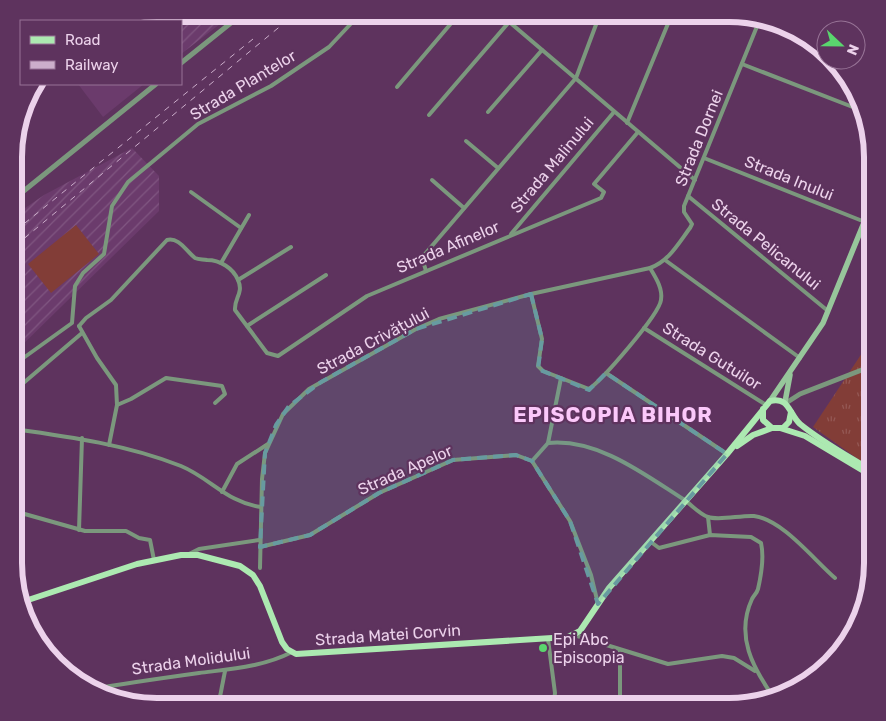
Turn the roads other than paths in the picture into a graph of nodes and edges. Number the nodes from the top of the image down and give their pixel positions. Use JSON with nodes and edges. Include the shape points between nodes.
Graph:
{"nodes":[{"id":1,"x":231,"y":23,"type":"edge"},
{"id":2,"x":352,"y":23,"type":"edge"},
{"id":3,"x":451,"y":23,"type":"edge"},
{"id":4,"x":508,"y":23,"type":"edge"},
{"id":5,"x":510,"y":23,"type":"edge"},
{"id":6,"x":597,"y":23,"type":"edge"},
{"id":7,"x":668,"y":23,"type":"edge"},
{"id":8,"x":757,"y":26,"type":"edge"},
{"id":9,"x":542,"y":50,"type":"junction"},
{"id":10,"x":182,"y":62,"type":"edge"},
{"id":11,"x":742,"y":64,"type":"junction"},
{"id":12,"x":576,"y":78,"type":"junction"},
{"id":13,"x":155,"y":85,"type":"edge"},
{"id":14,"x":397,"y":87,"type":"dead end"},
{"id":15,"x":853,"y":106,"type":"edge"},
{"id":16,"x":488,"y":112,"type":"dead end"},
{"id":17,"x":614,"y":112,"type":"junction"},
{"id":18,"x":429,"y":115,"type":"dead end"},
{"id":19,"x":627,"y":123,"type":"junction"},
{"id":20,"x":638,"y":132,"type":"junction"},
{"id":21,"x":466,"y":141,"type":"dead end"},
{"id":22,"x":704,"y":158,"type":"junction"},
{"id":23,"x":498,"y":168,"type":"junction"},
{"id":24,"x":432,"y":180,"type":"dead end"},
{"id":25,"x":695,"y":180,"type":"junction"},
{"id":26,"x":22,"y":192,"type":"edge"},
{"id":27,"x":191,"y":192,"type":"dead end"},
{"id":28,"x":688,"y":196,"type":"junction"},
{"id":29,"x":464,"y":208,"type":"junction"},
{"id":30,"x":249,"y":215,"type":"dead end"},
{"id":31,"x":863,"y":221,"type":"edge"},
{"id":32,"x":863,"y":226,"type":"edge"},
{"id":33,"x":241,"y":228,"type":"junction"},
{"id":34,"x":509,"y":236,"type":"junction"},
{"id":35,"x":291,"y":247,"type":"dead end"},
{"id":36,"x":666,"y":260,"type":"junction"},
{"id":37,"x":221,"y":263,"type":"junction"},
{"id":38,"x":650,"y":268,"type":"junction"},
{"id":39,"x":426,"y":271,"type":"junction"},
{"id":40,"x":326,"y":275,"type":"dead end"},
{"id":41,"x":238,"y":280,"type":"junction"},
{"id":42,"x":531,"y":294,"type":"junction"},
{"id":43,"x":828,"y":311,"type":"junction"},
{"id":44,"x":72,"y":323,"type":"junction"},
{"id":45,"x":79,"y":326,"type":"junction"},
{"id":46,"x":247,"y":326,"type":"junction"},
{"id":47,"x":644,"y":328,"type":"junction"},
{"id":48,"x":82,"y":332,"type":"junction"},
{"id":49,"x":22,"y":358,"type":"edge"},
{"id":50,"x":800,"y":358,"type":"junction"},
{"id":51,"x":864,"y":369,"type":"edge"},
{"id":52,"x":791,"y":371,"type":"junction"},
{"id":53,"x":606,"y":373,"type":"junction"},
{"id":54,"x":560,"y":378,"type":"junction"},
{"id":55,"x":23,"y":384,"type":"edge"},
{"id":56,"x":215,"y":403,"type":"dead end"},
{"id":57,"x":786,"y":403,"type":"junction"},
{"id":58,"x":117,"y":405,"type":"junction"},
{"id":59,"x":766,"y":405,"type":"junction"},
{"id":60,"x":791,"y":411,"type":"junction"},
{"id":61,"x":772,"y":428,"type":"junction"},
{"id":62,"x":780,"y":428,"type":"junction"},
{"id":63,"x":23,"y":430,"type":"edge"},
{"id":64,"x":82,"y":438,"type":"junction"},
{"id":65,"x":548,"y":443,"type":"junction"},
{"id":66,"x":268,"y":444,"type":"junction"},
{"id":67,"x":109,"y":445,"type":"junction"},
{"id":68,"x":728,"y":452,"type":"junction"},
{"id":69,"x":532,"y":461,"type":"junction"},
{"id":70,"x":864,"y":465,"type":"edge"},
{"id":71,"x":864,"y":471,"type":"edge"},
{"id":72,"x":222,"y":492,"type":"junction"},
{"id":73,"x":686,"y":501,"type":"junction"},
{"id":74,"x":261,"y":507,"type":"junction"},
{"id":75,"x":23,"y":514,"type":"edge"},
{"id":76,"x":708,"y":517,"type":"junction"},
{"id":77,"x":78,"y":530,"type":"junction"},
{"id":78,"x":710,"y":535,"type":"junction"},
{"id":79,"x":259,"y":540,"type":"junction"},
{"id":80,"x":650,"y":542,"type":"junction"},
{"id":81,"x":260,"y":547,"type":"junction"},
{"id":82,"x":188,"y":555,"type":"junction"},
{"id":83,"x":154,"y":560,"type":"junction"},
{"id":84,"x":260,"y":568,"type":"dead end"},
{"id":85,"x":835,"y":578,"type":"dead end"},
{"id":86,"x":28,"y":600,"type":"edge"},
{"id":87,"x":598,"y":604,"type":"junction"},
{"id":88,"x":574,"y":634,"type":"junction"},
{"id":89,"x":548,"y":639,"type":"junction"},
{"id":90,"x":620,"y":650,"type":"junction"},
{"id":91,"x":292,"y":652,"type":"junction"},
{"id":92,"x":225,"y":671,"type":"junction"},
{"id":93,"x":755,"y":671,"type":"junction"},
{"id":94,"x":104,"y":687,"type":"edge"},
{"id":95,"x":770,"y":692,"type":"edge"},
{"id":96,"x":220,"y":698,"type":"edge"},
{"id":97,"x":554,"y":698,"type":"edge"},
{"id":98,"x":620,"y":698,"type":"edge"}],
"edges":[{"from":1,"to":10,"type":"street"},
{"from":2,"to":44,"type":"street","name":"Strada Plantelor","via":[[329,47],[271,86],[198,124],[128,182],[112,206],[104,254],[75,286]]},
{"from":3,"to":14,"type":"street"},
{"from":4,"to":18,"type":"street"},
{"from":5,"to":9,"type":"street"},
{"from":6,"to":12,"type":"street"},
{"from":7,"to":19,"type":"street"},
{"from":8,"to":11,"type":"street","name":"Strada Dornei"},
{"from":9,"to":12,"type":"street"},
{"from":9,"to":16,"type":"street"},
{"from":11,"to":15,"type":"street"},
{"from":11,"to":22,"type":"street","name":"Strada Dornei"},
{"from":12,"to":17,"type":"street"},
{"from":12,"to":23,"type":"street"},
{"from":13,"to":26,"type":"street"},
{"from":17,"to":19,"type":"street"},
{"from":17,"to":34,"type":"street","name":"Strada Malinului"},
{"from":19,"to":20,"type":"street"},
{"from":20,"to":25,"type":"street"},
{"from":20,"to":34,"type":"street","name":"Strada Afinelor","via":[[594,184],[604,192],[601,198]]},
{"from":21,"to":23,"type":"street"},
{"from":22,"to":25,"type":"street","name":"Strada Dornei"},
{"from":22,"to":31,"type":"street","name":"Strada Inului"},
{"from":23,"to":29,"type":"street"},
{"from":24,"to":29,"type":"street"},
{"from":25,"to":28,"type":"street","name":"Strada Dornei"},
{"from":27,"to":33,"type":"street"},
{"from":28,"to":36,"type":"street","name":"Strada Dornei","via":[[684,209],[690,228]]},
{"from":28,"to":43,"type":"street","name":"Strada Pelicanului"},
{"from":29,"to":39,"type":"street","via":[[425,254]]},
{"from":30,"to":33,"type":"street"},
{"from":32,"to":43,"type":"main road"},
{"from":33,"to":37,"type":"street"},
{"from":34,"to":39,"type":"street","name":"Strada Afinelor"},
{"from":35,"to":41,"type":"street"},
{"from":36,"to":38,"type":"street","name":"Strada Crivățului"},
{"from":36,"to":50,"type":"street"},
{"from":37,"to":41,"type":"street"},
{"from":37,"to":45,"type":"street","via":[[198,259],[176,240],[166,240],[111,300]]},
{"from":38,"to":42,"type":"street","name":"Strada Crivățului"},
{"from":38,"to":47,"type":"street","via":[[662,294],[658,310]]},
{"from":39,"to":46,"type":"street","name":"Strada Afinelor","via":[[367,296],[278,356],[267,353]]},
{"from":40,"to":46,"type":"street"},
{"from":41,"to":46,"type":"street","name":"Strada Afinelor","via":[[241,291],[235,310]]},
{"from":42,"to":54,"type":"street","via":[[542,339],[538,366]]},
{"from":42,"to":66,"type":"street","name":"Strada Crivățului","via":[[416,329],[321,382],[297,398],[283,414]]},
{"from":43,"to":50,"type":"main road"},
{"from":44,"to":45,"type":"street"},
{"from":44,"to":49,"type":"street"},
{"from":45,"to":48,"type":"street"},
{"from":47,"to":53,"type":"street"},
{"from":47,"to":59,"type":"street","name":"Strada Gutuilor"},
{"from":48,"to":55,"type":"street"},
{"from":48,"to":58,"type":"street","via":[[115,380]]},
{"from":50,"to":52,"type":"main road"},
{"from":51,"to":57,"type":"street","via":[[800,394]]},
{"from":52,"to":57,"type":"main road"},
{"from":52,"to":59,"type":"main road"},
{"from":53,"to":54,"type":"street","via":[[589,389]]},
{"from":53,"to":68,"type":"street"},
{"from":54,"to":65,"type":"street"},
{"from":56,"to":58,"type":"street","via":[[225,394],[222,386],[166,378]]},
{"from":57,"to":59,"type":"main road","via":[[778,400]]},
{"from":57,"to":60,"type":"main road"},
{"from":58,"to":67,"type":"street"},
{"from":59,"to":61,"type":"main road","via":[[764,420]]},
{"from":59,"to":68,"type":"main road"},
{"from":60,"to":62,"type":"main road","via":[[789,422]]},
{"from":60,"to":70,"type":"main road","via":[[798,422],[816,436]]},
{"from":61,"to":62,"type":"main road"},
{"from":61,"to":68,"type":"main road","via":[[753,434]]},
{"from":62,"to":71,"type":"main road","via":[[805,436]]},
{"from":63,"to":64,"type":"street"},
{"from":64,"to":67,"type":"street"},
{"from":64,"to":77,"type":"street"},
{"from":65,"to":69,"type":"street"},
{"from":65,"to":73,"type":"street","via":[[575,443],[593,448],[644,474]]},
{"from":66,"to":72,"type":"street","via":[[237,464]]},
{"from":66,"to":74,"type":"street","name":"Strada Crivățului"},
{"from":67,"to":72,"type":"street","via":[[183,467]]},
{"from":68,"to":73,"type":"main road"},
{"from":69,"to":81,"type":"street","name":"Strada Apelor","via":[[510,455],[453,460],[379,492],[310,535]]},
{"from":69,"to":87,"type":"street","via":[[570,521],[591,575]]},
{"from":72,"to":74,"type":"street","via":[[240,502]]},
{"from":73,"to":76,"type":"street"},
{"from":73,"to":80,"type":"main road"},
{"from":74,"to":79,"type":"street","name":"Strada Crivățului"},
{"from":75,"to":77,"type":"street"},
{"from":76,"to":78,"type":"street"},
{"from":76,"to":85,"type":"street","via":[[752,516],[770,522],[789,535]]},
{"from":77,"to":83,"type":"street","via":[[131,532],[150,540]]},
{"from":78,"to":80,"type":"street","via":[[659,548]]},
{"from":78,"to":93,"type":"street","via":[[751,537],[761,543],[758,591],[750,604],[745,630],[746,645]]},
{"from":79,"to":81,"type":"street","name":"Strada Crivățului"},
{"from":79,"to":82,"type":"street","via":[[199,549]]},
{"from":80,"to":87,"type":"main road"},
{"from":81,"to":84,"type":"street","name":"Strada Crivățului"},
{"from":82,"to":83,"type":"main road","name":"Strada Matei Corvin"},
{"from":82,"to":91,"type":"main road","name":"Strada Matei Corvin","via":[[230,562],[253,575],[278,634]]},
{"from":83,"to":86,"type":"main road","name":"Strada Matei Corvin"},
{"from":87,"to":88,"type":"main road","via":[[589,620]]},
{"from":88,"to":89,"type":"main road","name":"Strada Matei Corvin"},
{"from":88,"to":90,"type":"street"},
{"from":89,"to":91,"type":"main road","name":"Strada Matei Corvin","via":[[308,654]]},
{"from":89,"to":97,"type":"street"},
{"from":90,"to":93,"type":"street","via":[[668,664],[722,656],[734,658]]},
{"from":90,"to":98,"type":"street"},
{"from":91,"to":92,"type":"street","name":"Strada Molidului"},
{"from":92,"to":94,"type":"street","name":"Strada Molidului"},
{"from":92,"to":96,"type":"street"},
{"from":93,"to":95,"type":"street"}]}
